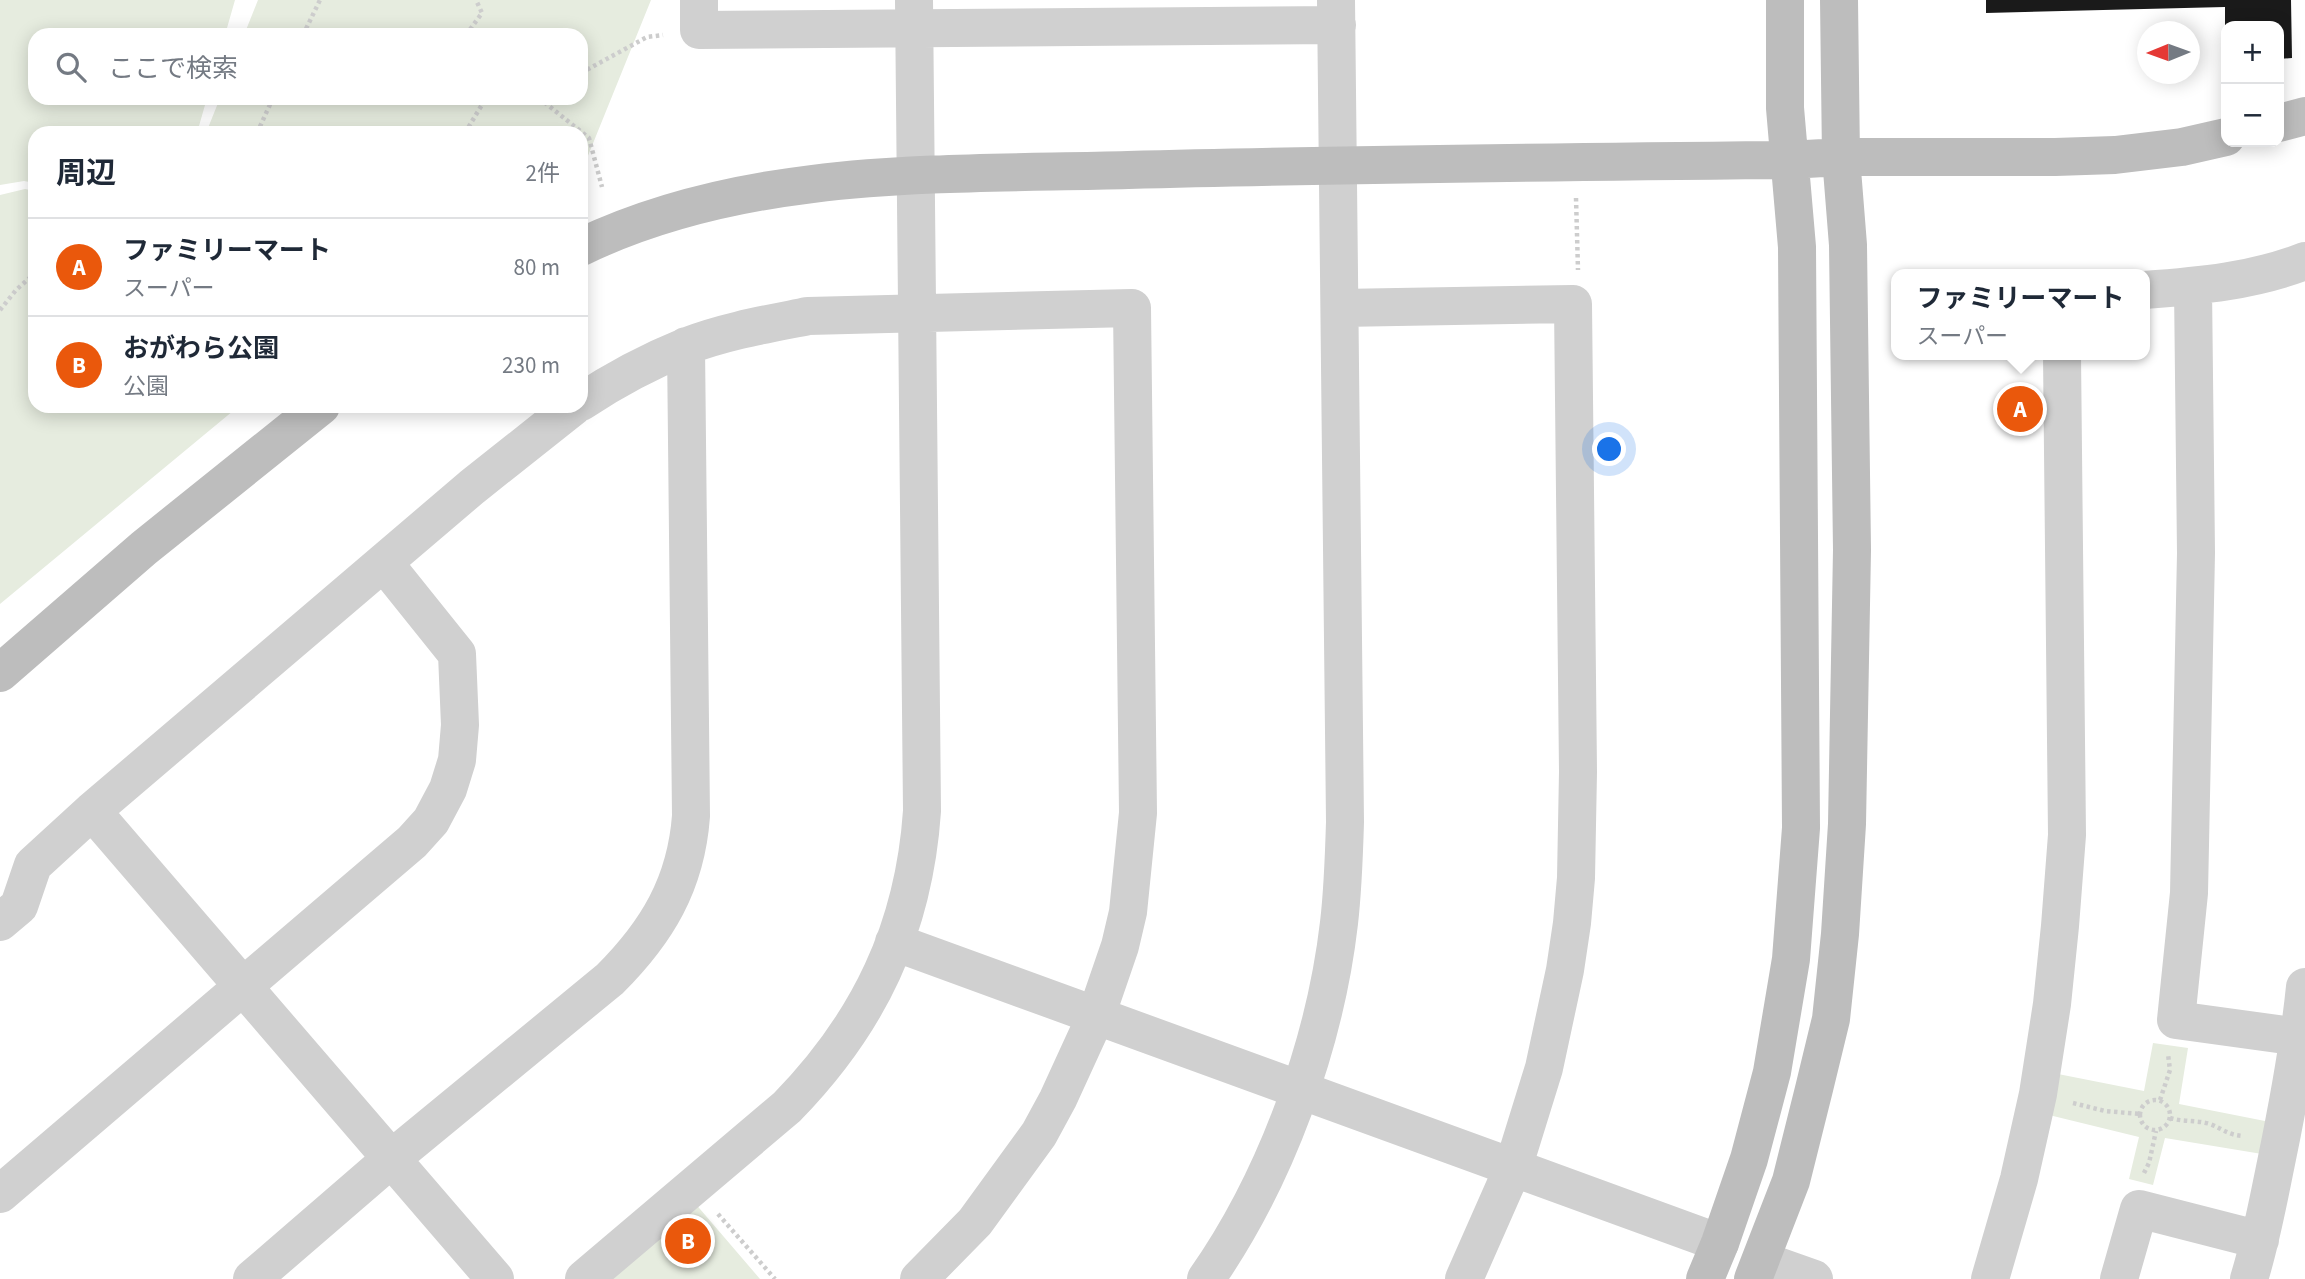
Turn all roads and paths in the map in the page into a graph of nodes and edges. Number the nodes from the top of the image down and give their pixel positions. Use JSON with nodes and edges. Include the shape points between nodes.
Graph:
{"nodes":[{"id":1,"x":320,"y":0,"type":"edge"},
{"id":2,"x":476,"y":0,"type":"edge"},
{"id":3,"x":1785,"y":0,"type":"edge"},
{"id":4,"x":1839,"y":0,"type":"edge"},
{"id":5,"x":1127,"y":13,"type":"edge"},
{"id":6,"x":1337,"y":13,"type":"edge"},
{"id":7,"x":914,"y":14,"type":"edge"},
{"id":8,"x":699,"y":15,"type":"edge"},
{"id":9,"x":306,"y":28,"type":"edge"},
{"id":10,"x":471,"y":28,"type":"edge"},
{"id":11,"x":588,"y":70,"type":"edge"},
{"id":12,"x":270,"y":105,"type":"edge"},
{"id":13,"x":482,"y":105,"type":"edge"},
{"id":14,"x":552,"y":105,"type":"edge"},
{"id":15,"x":2305,"y":116,"type":"edge"},
{"id":16,"x":2284,"y":122,"type":"edge"},
{"id":17,"x":260,"y":126,"type":"edge"},
{"id":18,"x":469,"y":126,"type":"edge"},
{"id":19,"x":575,"y":126,"type":"edge"},
{"id":20,"x":588,"y":137,"type":"edge"},
{"id":21,"x":2221,"y":138,"type":"edge"},
{"id":22,"x":1840,"y":157,"type":"junction"},
{"id":23,"x":1789,"y":160,"type":"junction"},
{"id":24,"x":1339,"y":164,"type":"junction"},
{"id":25,"x":914,"y":176,"type":"junction"},
{"id":26,"x":602,"y":187,"type":"dead end"},
{"id":27,"x":1576,"y":197,"type":"dead end"},
{"id":28,"x":588,"y":244,"type":"edge"},
{"id":29,"x":2305,"y":261,"type":"edge"},
{"id":30,"x":28,"y":280,"type":"edge"},
{"id":31,"x":2193,"y":287,"type":"junction"},
{"id":32,"x":2150,"y":290,"type":"edge"},
{"id":33,"x":1573,"y":304,"type":"junction"},
{"id":34,"x":1340,"y":308,"type":"junction"},
{"id":35,"x":0,"y":310,"type":"edge"},
{"id":36,"x":918,"y":313,"type":"junction"},
{"id":37,"x":686,"y":346,"type":"junction"},
{"id":38,"x":2062,"y":360,"type":"edge"},
{"id":39,"x":588,"y":398,"type":"edge"},
{"id":40,"x":312,"y":413,"type":"edge"},
{"id":41,"x":566,"y":413,"type":"edge"},
{"id":42,"x":384,"y":563,"type":"junction"},
{"id":43,"x":0,"y":673,"type":"edge"},
{"id":44,"x":92,"y":811,"type":"junction"},
{"id":45,"x":0,"y":922,"type":"edge"},
{"id":46,"x":894,"y":942,"type":"junction"},
{"id":47,"x":243,"y":986,"type":"junction"},
{"id":48,"x":2305,"y":987,"type":"edge"},
{"id":49,"x":1096,"y":1016,"type":"junction"},
{"id":50,"x":2176,"y":1020,"type":"junction"},
{"id":51,"x":2300,"y":1037,"type":"junction"},
{"id":52,"x":1300,"y":1091,"type":"junction"},
{"id":53,"x":2038,"y":1094,"type":"junction"},
{"id":54,"x":2160,"y":1100,"type":"junction"},
{"id":55,"x":2140,"y":1114,"type":"junction"},
{"id":56,"x":2170,"y":1118,"type":"junction"},
{"id":57,"x":2280,"y":1140,"type":"junction"},
{"id":58,"x":391,"y":1159,"type":"junction"},
{"id":59,"x":1513,"y":1168,"type":"junction"},
{"id":60,"x":693,"y":1186,"type":"junction"},
{"id":61,"x":0,"y":1194,"type":"edge"},
{"id":62,"x":2260,"y":1240,"type":"junction"},
{"id":63,"x":1720,"y":1244,"type":"junction"},
{"id":64,"x":1757,"y":1270,"type":"edge"},
{"id":65,"x":252,"y":1279,"type":"edge"},
{"id":66,"x":495,"y":1279,"type":"edge"},
{"id":67,"x":584,"y":1279,"type":"edge"},
{"id":68,"x":775,"y":1279,"type":"edge"},
{"id":69,"x":919,"y":1279,"type":"edge"},
{"id":70,"x":1206,"y":1279,"type":"edge"},
{"id":71,"x":1464,"y":1279,"type":"edge"},
{"id":72,"x":1705,"y":1279,"type":"edge"},
{"id":73,"x":1814,"y":1279,"type":"edge"},
{"id":74,"x":1990,"y":1279,"type":"edge"},
{"id":75,"x":2119,"y":1279,"type":"edge"},
{"id":76,"x":2249,"y":1279,"type":"edge"}],
"edges":[{"from":1,"to":9,"type":"path"},
{"from":2,"to":10,"type":"path","via":[[482,13]]},
{"from":3,"to":23,"type":"street"},
{"from":4,"to":22,"type":"street"},
{"from":5,"to":6,"type":"street"},
{"from":5,"to":7,"type":"street"},
{"from":6,"to":24,"type":"street"},
{"from":7,"to":8,"type":"street"},
{"from":7,"to":25,"type":"street"},
{"from":8,"to":11,"type":"path"},
{"from":12,"to":17,"type":"path"},
{"from":13,"to":18,"type":"path"},
{"from":14,"to":19,"type":"path"},
{"from":15,"to":16,"type":"street"},
{"from":20,"to":26,"type":"path"},
{"from":21,"to":22,"type":"street","via":[[2115,155]]},
{"from":22,"to":23,"type":"street"},
{"from":22,"to":64,"type":"street","via":[[1848,245],[1852,550],[1847,824],[1840,934],[1830,1019],[1814,1089],[1791,1181]]},
{"from":23,"to":24,"type":"street"},
{"from":23,"to":63,"type":"street","via":[[1797,247],[1801,828],[1791,959],[1772,1072]]},
{"from":24,"to":25,"type":"street"},
{"from":24,"to":34,"type":"street"},
{"from":25,"to":28,"type":"street","via":[[790,185],[692,205]]},
{"from":25,"to":36,"type":"street"},
{"from":27,"to":33,"type":"path","via":[[1579,286]]},
{"from":29,"to":31,"type":"street"},
{"from":30,"to":35,"type":"path"},
{"from":31,"to":32,"type":"street"},
{"from":31,"to":50,"type":"street","via":[[2196,553],[2190,879]]},
{"from":33,"to":34,"type":"street"},
{"from":33,"to":59,"type":"street","via":[[1576,877],[1554,1022]]},
{"from":34,"to":52,"type":"street","via":[[1344,876],[1333,966]]},
{"from":36,"to":37,"type":"street","via":[[808,316]]},
{"from":36,"to":46,"type":"street","via":[[922,811],[916,868]]},
{"from":36,"to":49,"type":"street","via":[[1132,308],[1138,813],[1128,912]]},
{"from":37,"to":39,"type":"street"},
{"from":37,"to":58,"type":"street","via":[[691,816],[689,841],[671,899],[655,928],[610,979]]},
{"from":38,"to":53,"type":"street","via":[[2067,835],[2052,1004]]},
{"from":40,"to":43,"type":"street","via":[[144,548]]},
{"from":41,"to":42,"type":"street"},
{"from":42,"to":44,"type":"street"},
{"from":42,"to":47,"type":"street","via":[[457,654],[460,725],[457,760],[448,789],[431,821],[412,842]]},
{"from":44,"to":45,"type":"street","via":[[33,865],[19,906]]},
{"from":44,"to":47,"type":"street"},
{"from":46,"to":49,"type":"street"},
{"from":46,"to":60,"type":"street","via":[[871,997],[817,1077]]},
{"from":47,"to":58,"type":"street"},
{"from":47,"to":61,"type":"street"},
{"from":48,"to":51,"type":"street"},
{"from":49,"to":52,"type":"street"},
{"from":49,"to":69,"type":"street","via":[[1033,1144],[975,1222]]},
{"from":50,"to":51,"type":"street"},
{"from":50,"to":54,"type":"path","via":[[2168,1052],[2170,1070]]},
{"from":51,"to":57,"type":"street"},
{"from":52,"to":59,"type":"street"},
{"from":52,"to":70,"type":"street","via":[[1250,1209]]},
{"from":53,"to":55,"type":"path","via":[[2089,1108]]},
{"from":53,"to":74,"type":"street"},
{"from":54,"to":55,"type":"path","via":[[2148,1102]]},
{"from":54,"to":56,"type":"path","via":[[2169,1108]]},
{"from":55,"to":56,"type":"path","via":[[2146,1128],[2156,1131]]},
{"from":56,"to":57,"type":"path","via":[[2213,1125],[2226,1134]]},
{"from":57,"to":62,"type":"street"},
{"from":58,"to":65,"type":"street"},
{"from":58,"to":66,"type":"street"},
{"from":59,"to":63,"type":"street"},
{"from":59,"to":71,"type":"street"},
{"from":60,"to":67,"type":"street"},
{"from":60,"to":68,"type":"path"},
{"from":62,"to":75,"type":"street","via":[[2139,1209]]},
{"from":62,"to":76,"type":"street"},
{"from":63,"to":72,"type":"street"},
{"from":64,"to":73,"type":"street"}]}
